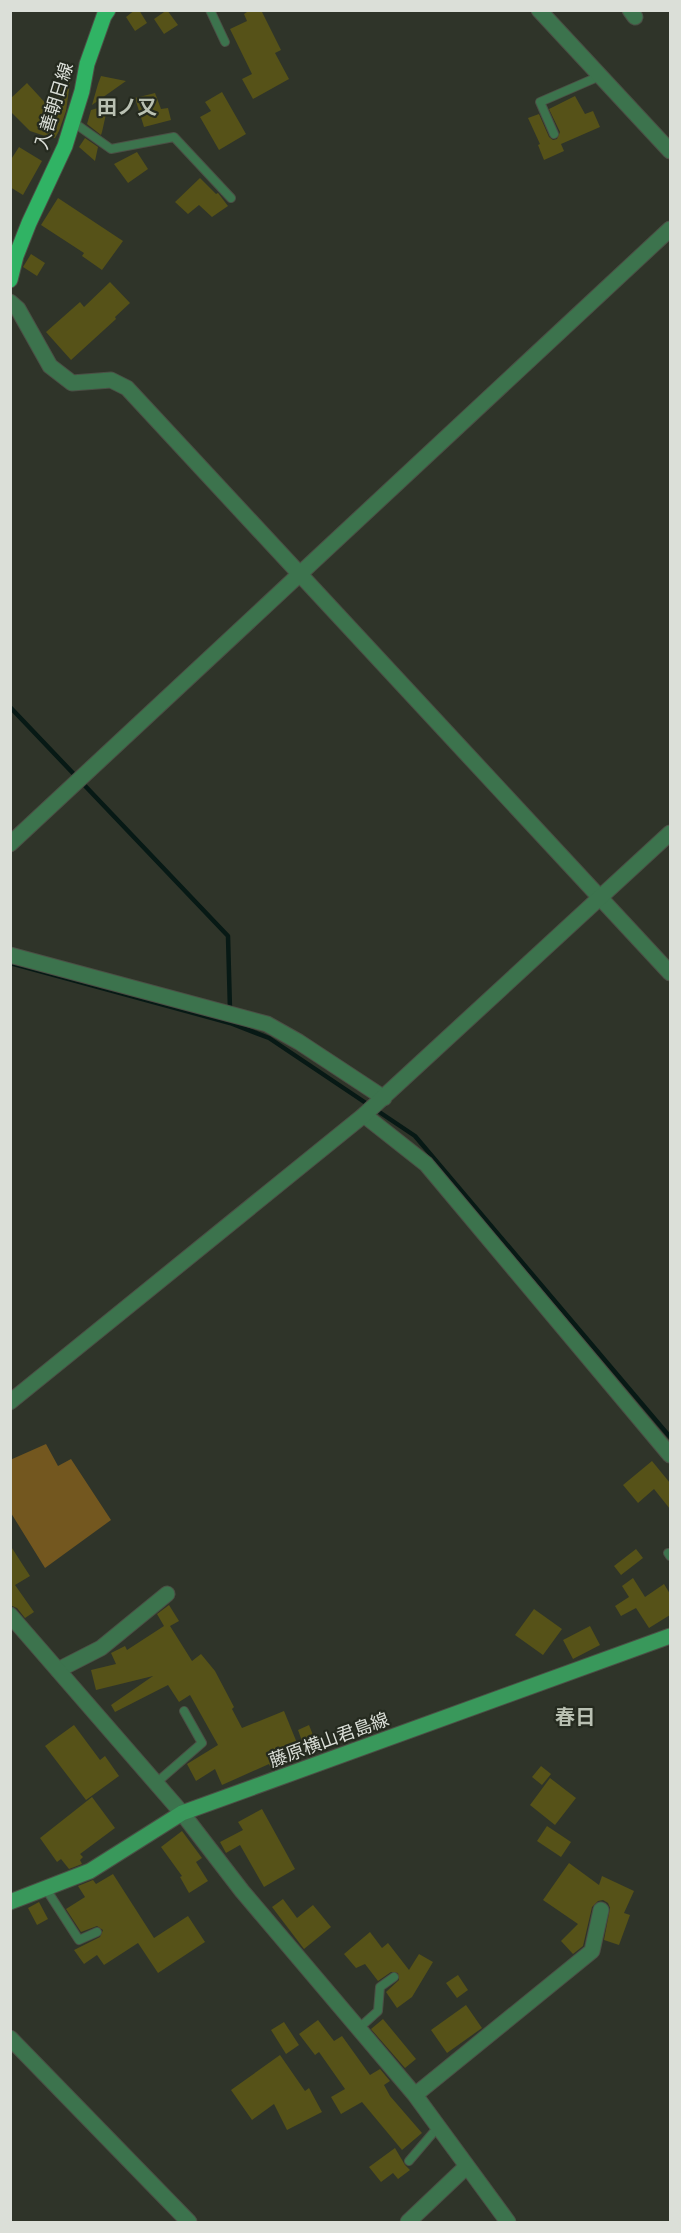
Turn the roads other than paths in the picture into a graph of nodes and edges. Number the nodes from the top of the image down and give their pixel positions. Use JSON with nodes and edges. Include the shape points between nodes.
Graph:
{"nodes":[{"id":1,"x":108,"y":10,"type":"edge"},
{"id":2,"x":210,"y":10,"type":"edge"},
{"id":3,"x":539,"y":10,"type":"edge"},
{"id":4,"x":225,"y":42,"type":"dead end"},
{"id":5,"x":600,"y":76,"type":"junction"},
{"id":6,"x":73,"y":122,"type":"junction"},
{"id":7,"x":554,"y":134,"type":"dead end"},
{"id":8,"x":670,"y":152,"type":"edge"},
{"id":9,"x":231,"y":198,"type":"dead end"},
{"id":10,"x":670,"y":229,"type":"edge"},
{"id":11,"x":13,"y":254,"type":"edge"},
{"id":12,"x":10,"y":280,"type":"edge"},
{"id":13,"x":10,"y":302,"type":"edge"},
{"id":14,"x":300,"y":575,"type":"junction"},
{"id":15,"x":670,"y":833,"type":"edge"},
{"id":16,"x":10,"y":844,"type":"edge"},
{"id":17,"x":600,"y":898,"type":"junction"},
{"id":18,"x":10,"y":955,"type":"edge"},
{"id":19,"x":670,"y":974,"type":"edge"},
{"id":20,"x":384,"y":1098,"type":"junction"},
{"id":21,"x":364,"y":1115,"type":"junction"},
{"id":22,"x":10,"y":1402,"type":"edge"},
{"id":23,"x":670,"y":1455,"type":"edge"},
{"id":24,"x":166,"y":1594,"type":"dead end"},
{"id":25,"x":10,"y":1615,"type":"edge"},
{"id":26,"x":670,"y":1636,"type":"edge"},
{"id":27,"x":58,"y":1670,"type":"junction"},
{"id":28,"x":184,"y":1711,"type":"dead end"},
{"id":29,"x":156,"y":1783,"type":"junction"},
{"id":30,"x":182,"y":1813,"type":"junction"},
{"id":31,"x":46,"y":1889,"type":"junction"},
{"id":32,"x":10,"y":1902,"type":"edge"},
{"id":33,"x":601,"y":1910,"type":"dead end"},
{"id":34,"x":97,"y":1932,"type":"dead end"},
{"id":35,"x":394,"y":1977,"type":"dead end"},
{"id":36,"x":358,"y":2029,"type":"junction"},
{"id":37,"x":10,"y":2038,"type":"edge"},
{"id":38,"x":415,"y":2096,"type":"junction"},
{"id":39,"x":438,"y":2127,"type":"junction"},
{"id":40,"x":409,"y":2161,"type":"dead end"},
{"id":41,"x":466,"y":2167,"type":"junction"},
{"id":42,"x":189,"y":2223,"type":"edge"},
{"id":43,"x":408,"y":2223,"type":"edge"},
{"id":44,"x":508,"y":2223,"type":"edge"}],
"edges":[{"from":1,"to":6,"type":"main road","name":"入善朝日線","via":[[87,64]]},
{"from":2,"to":4,"type":"lane"},
{"from":3,"to":5,"type":"street"},
{"from":5,"to":7,"type":"lane","via":[[540,102]]},
{"from":5,"to":8,"type":"street"},
{"from":6,"to":9,"type":"lane","via":[[111,149],[174,137]]},
{"from":6,"to":11,"type":"main road","name":"入善朝日線"},
{"from":10,"to":14,"type":"street"},
{"from":11,"to":12,"type":"main road","name":"入善朝日線"},
{"from":13,"to":14,"type":"street","via":[[18,309],[50,366],[72,383],[111,380],[127,388]]},
{"from":14,"to":16,"type":"street"},
{"from":14,"to":17,"type":"street"},
{"from":15,"to":17,"type":"street"},
{"from":17,"to":19,"type":"street"},
{"from":17,"to":20,"type":"street"},
{"from":18,"to":20,"type":"street","via":[[267,1024]]},
{"from":20,"to":21,"type":"street"},
{"from":21,"to":22,"type":"street"},
{"from":21,"to":23,"type":"street","via":[[426,1164]]},
{"from":24,"to":27,"type":"street","via":[[101,1648]]},
{"from":25,"to":27,"type":"street"},
{"from":26,"to":30,"type":"main road","name":"藤原横山君島線"},
{"from":27,"to":29,"type":"street"},
{"from":28,"to":29,"type":"lane","via":[[201,1743]]},
{"from":29,"to":30,"type":"street"},
{"from":30,"to":31,"type":"main road","name":"藤原横山君島線","via":[[90,1872]]},
{"from":30,"to":36,"type":"street"},
{"from":31,"to":32,"type":"main road","name":"藤原横山君島線"},
{"from":31,"to":34,"type":"lane","via":[[79,1940]]},
{"from":33,"to":38,"type":"street","via":[[592,1950]]},
{"from":35,"to":36,"type":"lane","via":[[380,1987],[378,2011]]},
{"from":36,"to":38,"type":"street"},
{"from":37,"to":42,"type":"street"},
{"from":38,"to":39,"type":"street"},
{"from":39,"to":40,"type":"lane"},
{"from":39,"to":41,"type":"street"},
{"from":41,"to":43,"type":"street"},
{"from":41,"to":44,"type":"street"}]}
